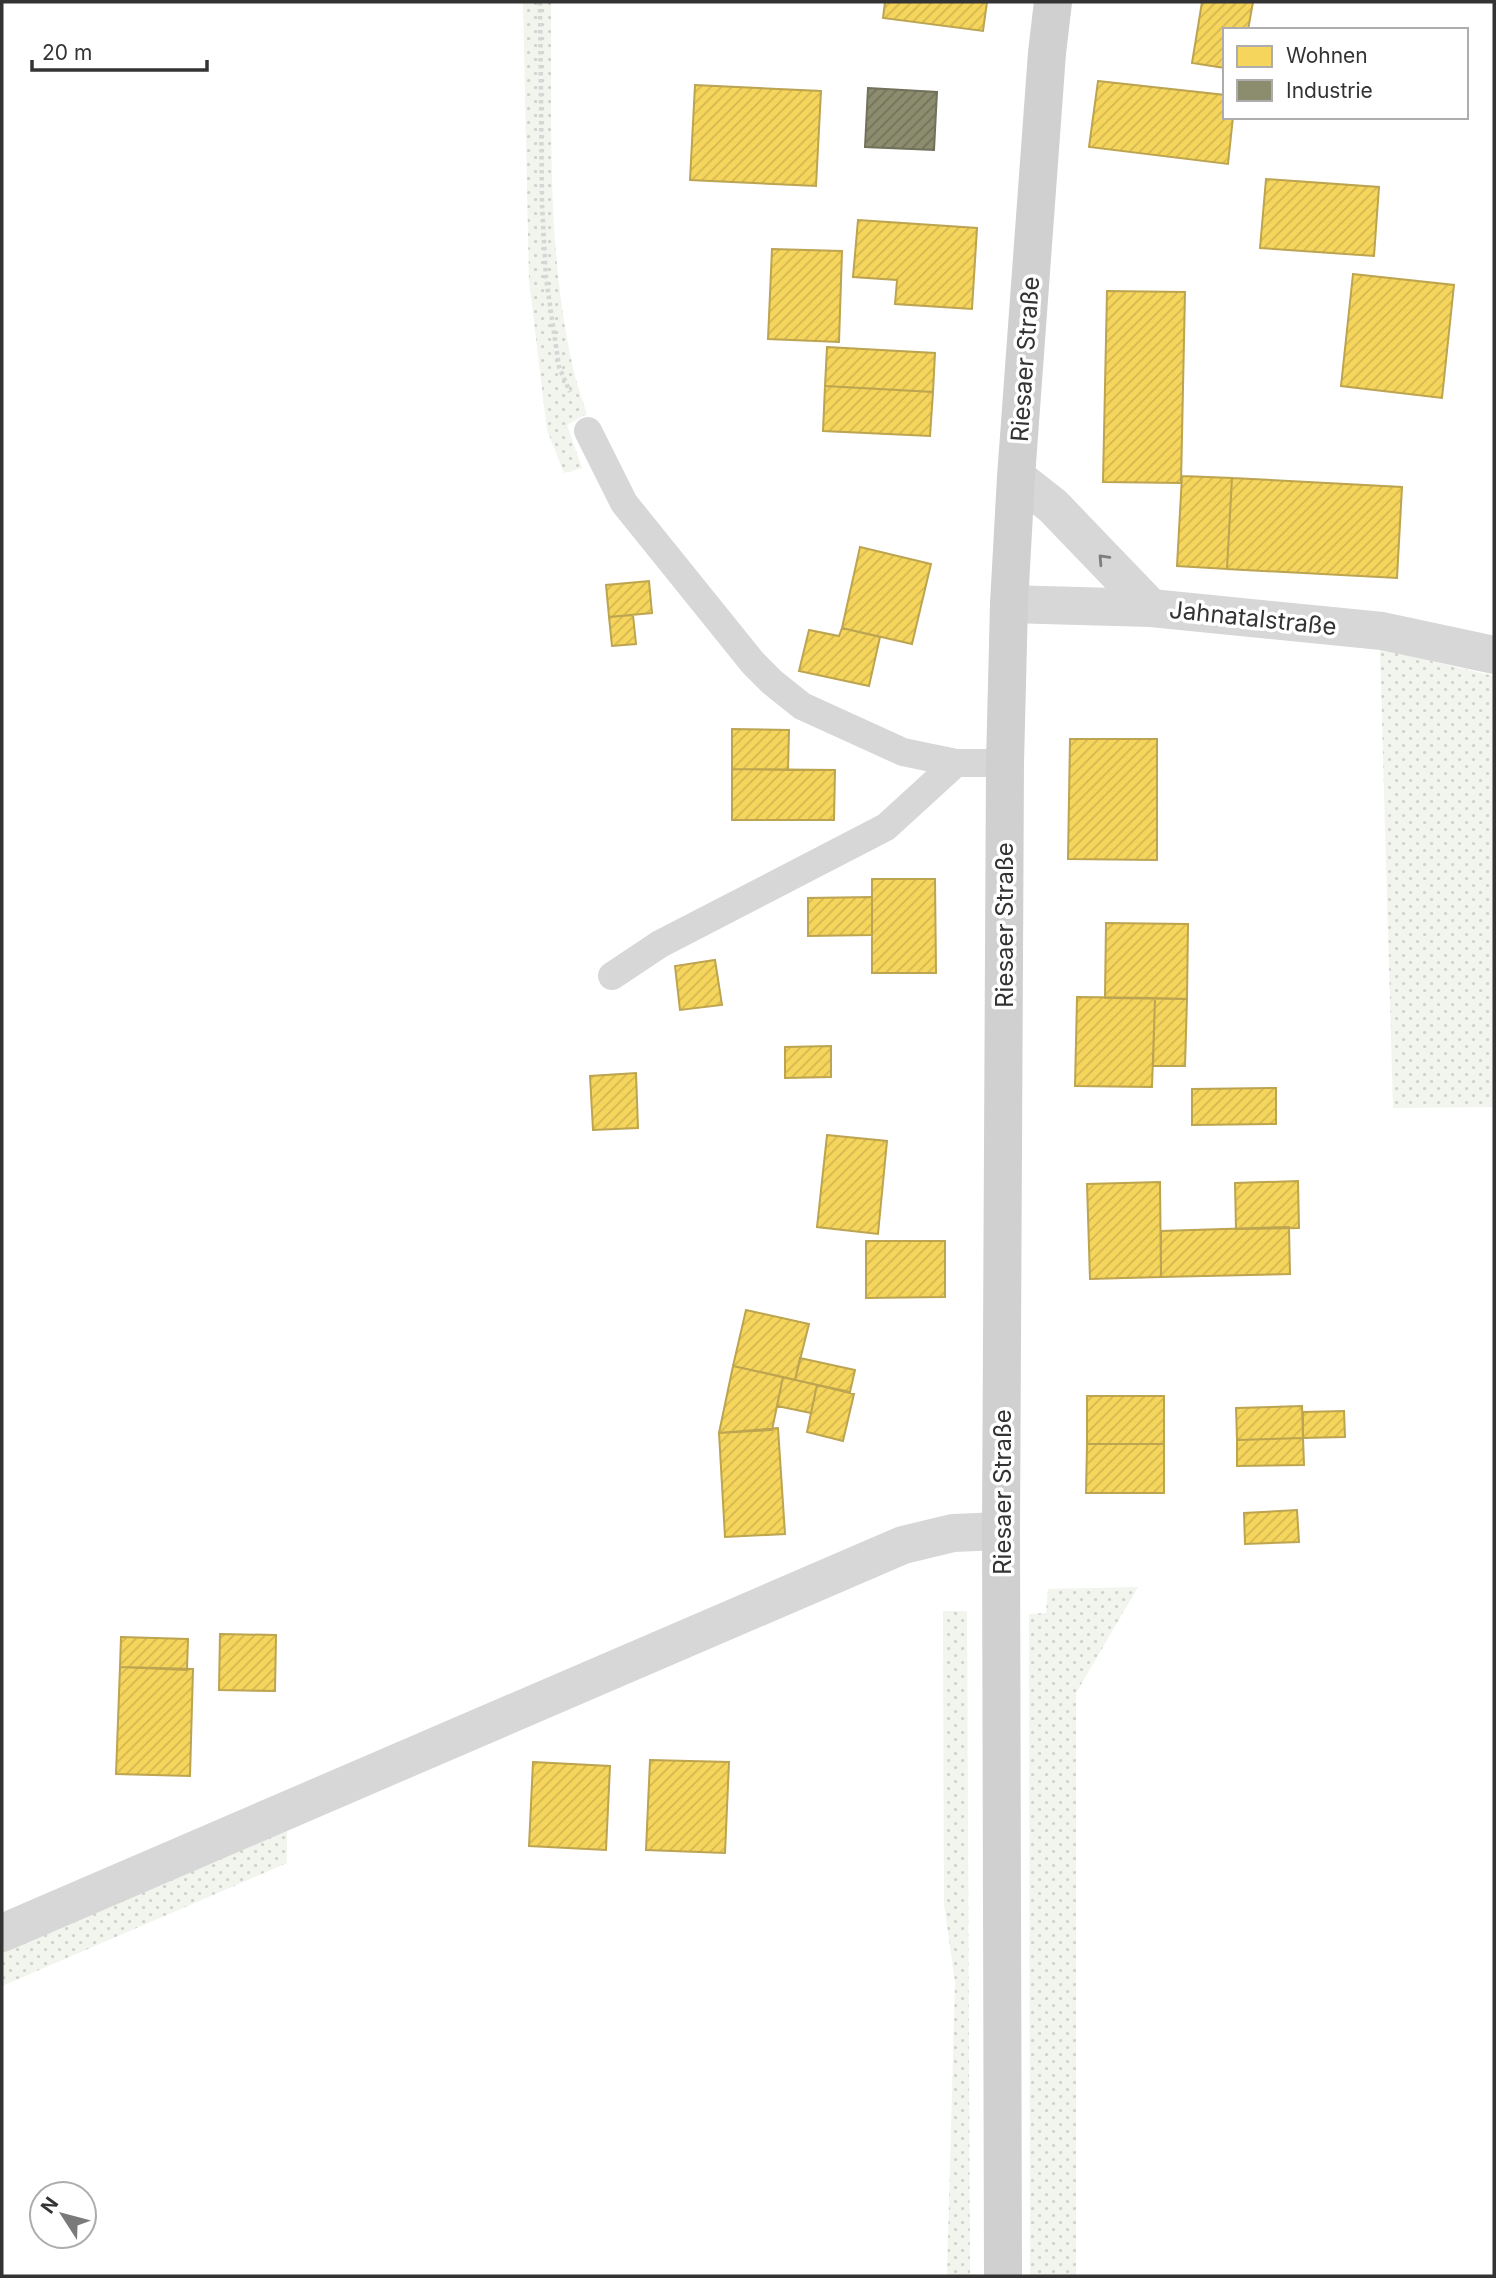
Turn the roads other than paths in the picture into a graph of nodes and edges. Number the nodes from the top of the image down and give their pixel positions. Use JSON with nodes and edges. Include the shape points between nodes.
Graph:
{"nodes":[{"id":1,"x":1053,"y":2,"type":"edge"},
{"id":2,"x":588,"y":431,"type":"road end"},
{"id":3,"x":1016,"y":477,"type":"junction"},
{"id":4,"x":1009,"y":604,"type":"junction"},
{"id":5,"x":1151,"y":608,"type":"junction"},
{"id":6,"x":1494,"y":655,"type":"edge"},
{"id":7,"x":1005,"y":763,"type":"junction"},
{"id":8,"x":956,"y":764,"type":"junction"},
{"id":9,"x":612,"y":976,"type":"dead end"},
{"id":10,"x":1001,"y":1531,"type":"junction"},
{"id":11,"x":2,"y":1933,"type":"edge"},
{"id":12,"x":1003,"y":2276,"type":"edge"}],
"edges":[{"from":1,"to":3,"type":"main road","name":"Riesaer Straße"},
{"from":2,"to":8,"type":"lane","via":[[624,503],[772,682],[802,706],[839,724],[903,752]]},
{"from":3,"to":4,"type":"main road","name":"Riesaer Straße"},
{"from":5,"to":3,"type":"street","one_way":true,"via":[[1053,506]]},
{"from":4,"to":5,"type":"street","name":"Jahnatalstraße"},
{"from":4,"to":7,"type":"main road","name":"Riesaer Straße"},
{"from":5,"to":6,"type":"street","name":"Jahnatalstraße","via":[[1382,631]]},
{"from":7,"to":8,"type":"lane"},
{"from":7,"to":10,"type":"main road","name":"Riesaer Straße"},
{"from":8,"to":9,"type":"lane","via":[[886,827],[660,944]]},
{"from":10,"to":11,"type":"street","via":[[953,1533],[903,1545]]},
{"from":10,"to":12,"type":"main road","name":"Riesaer Straße"}]}
